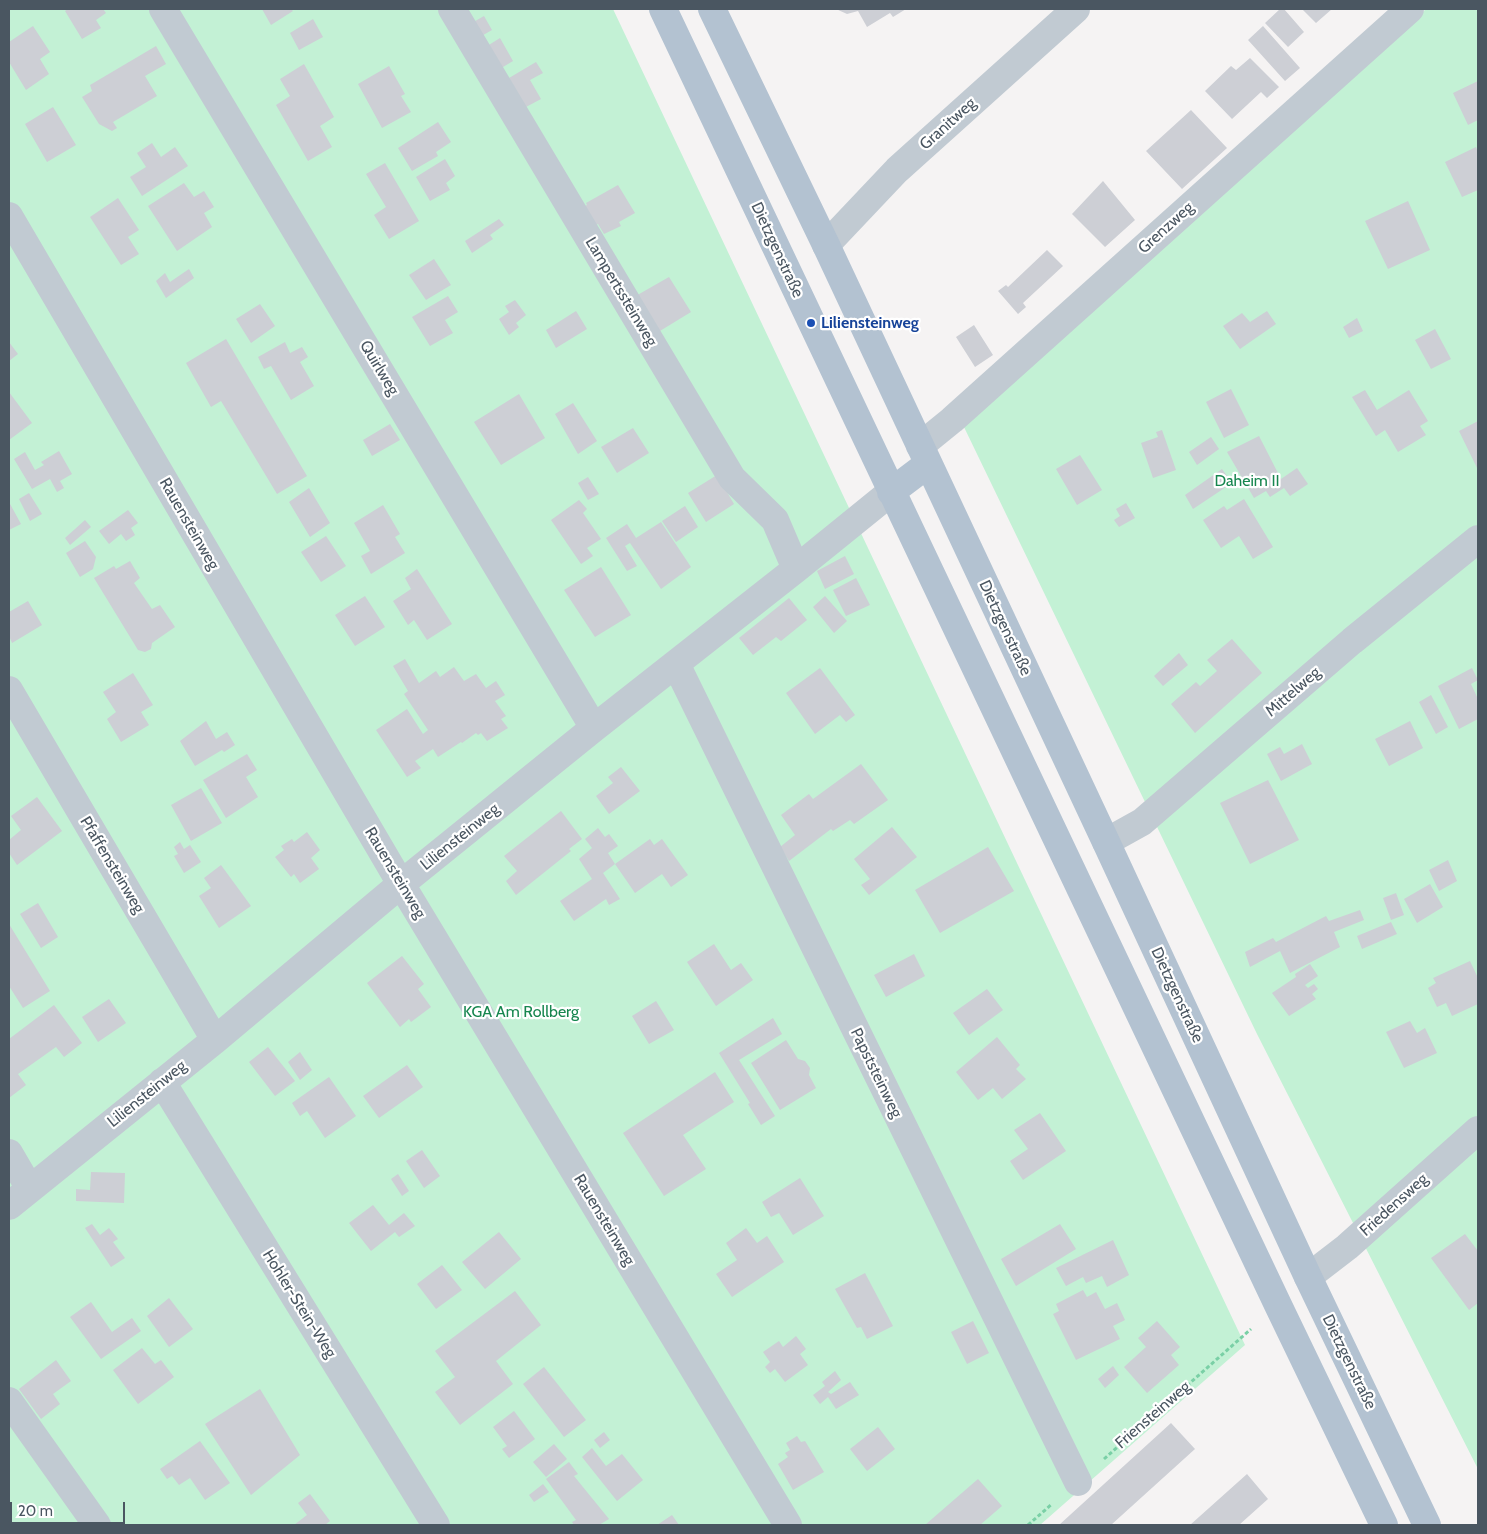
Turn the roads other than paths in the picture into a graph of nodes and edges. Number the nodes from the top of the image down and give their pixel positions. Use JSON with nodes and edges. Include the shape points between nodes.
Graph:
{"nodes":[{"id":1,"x":163,"y":9,"type":"edge"},
{"id":2,"x":452,"y":9,"type":"edge"},
{"id":3,"x":662,"y":9,"type":"edge"},
{"id":4,"x":712,"y":9,"type":"edge"},
{"id":5,"x":1076,"y":9,"type":"edge"},
{"id":6,"x":1410,"y":9,"type":"edge"},
{"id":7,"x":9,"y":216,"type":"edge"},
{"id":8,"x":826,"y":245,"type":"junction"},
{"id":9,"x":924,"y":455,"type":"junction"},
{"id":10,"x":891,"y":492,"type":"junction"},
{"id":11,"x":1478,"y":539,"type":"edge"},
{"id":12,"x":796,"y":569,"type":"junction"},
{"id":13,"x":676,"y":664,"type":"junction"},
{"id":14,"x":9,"y":690,"type":"edge"},
{"id":15,"x":594,"y":728,"type":"junction"},
{"id":16,"x":1106,"y":842,"type":"junction"},
{"id":17,"x":401,"y":884,"type":"junction"},
{"id":18,"x":215,"y":1040,"type":"junction"},
{"id":19,"x":162,"y":1082,"type":"junction"},
{"id":20,"x":1478,"y":1130,"type":"edge"},
{"id":21,"x":9,"y":1153,"type":"edge"},
{"id":22,"x":30,"y":1189,"type":"junction"},
{"id":23,"x":9,"y":1206,"type":"edge"},
{"id":24,"x":1308,"y":1277,"type":"junction"},
{"id":25,"x":9,"y":1401,"type":"edge"},
{"id":26,"x":1078,"y":1482,"type":"road end"},
{"id":27,"x":97,"y":1525,"type":"edge"},
{"id":28,"x":436,"y":1525,"type":"edge"},
{"id":29,"x":788,"y":1525,"type":"edge"},
{"id":30,"x":1384,"y":1525,"type":"edge"},
{"id":31,"x":1427,"y":1525,"type":"edge"}],
"edges":[{"from":1,"to":15,"type":"lane","name":"Quirlweg"},
{"from":2,"to":12,"type":"lane","name":"Lampertssteinweg","via":[[732,478],[775,520]]},
{"from":3,"to":10,"type":"main road","name":"Dietzgenstraße"},
{"from":4,"to":8,"type":"main road","name":"Dietzgenstraße"},
{"from":5,"to":8,"type":"lane","name":"Granitweg","via":[[898,170]]},
{"from":6,"to":9,"type":"lane","name":"Grenzweg","via":[[952,420]]},
{"from":7,"to":17,"type":"lane","name":"Rauensteinweg"},
{"from":8,"to":9,"type":"main road","name":"Dietzgenstraße"},
{"from":9,"to":10,"type":"main road"},
{"from":9,"to":16,"type":"main road","name":"Dietzgenstraße"},
{"from":10,"to":12,"type":"lane","name":"Liliensteinweg"},
{"from":10,"to":30,"type":"main road","name":"Dietzgenstraße"},
{"from":11,"to":16,"type":"lane","name":"Mittelweg","via":[[1352,641],[1142,822]]},
{"from":12,"to":13,"type":"lane","name":"Liliensteinweg"},
{"from":13,"to":15,"type":"lane","name":"Liliensteinweg"},
{"from":13,"to":26,"type":"lane","name":"Papststeinweg"},
{"from":14,"to":18,"type":"lane","name":"Pfaffensteinweg"},
{"from":15,"to":17,"type":"lane","name":"Liliensteinweg"},
{"from":16,"to":24,"type":"main road","name":"Dietzgenstraße"},
{"from":17,"to":18,"type":"lane","name":"Liliensteinweg"},
{"from":17,"to":29,"type":"lane","name":"Rauensteinweg"},
{"from":18,"to":19,"type":"lane","name":"Liliensteinweg"},
{"from":19,"to":22,"type":"lane","name":"Liliensteinweg"},
{"from":19,"to":28,"type":"lane","name":"Hohler-Stein-Weg"},
{"from":20,"to":24,"type":"lane","name":"Friedensweg","via":[[1347,1247]]},
{"from":21,"to":22,"type":"lane"},
{"from":22,"to":23,"type":"lane","name":"Liliensteinweg"},
{"from":24,"to":31,"type":"main road","name":"Dietzgenstraße"},
{"from":25,"to":27,"type":"lane"}]}
